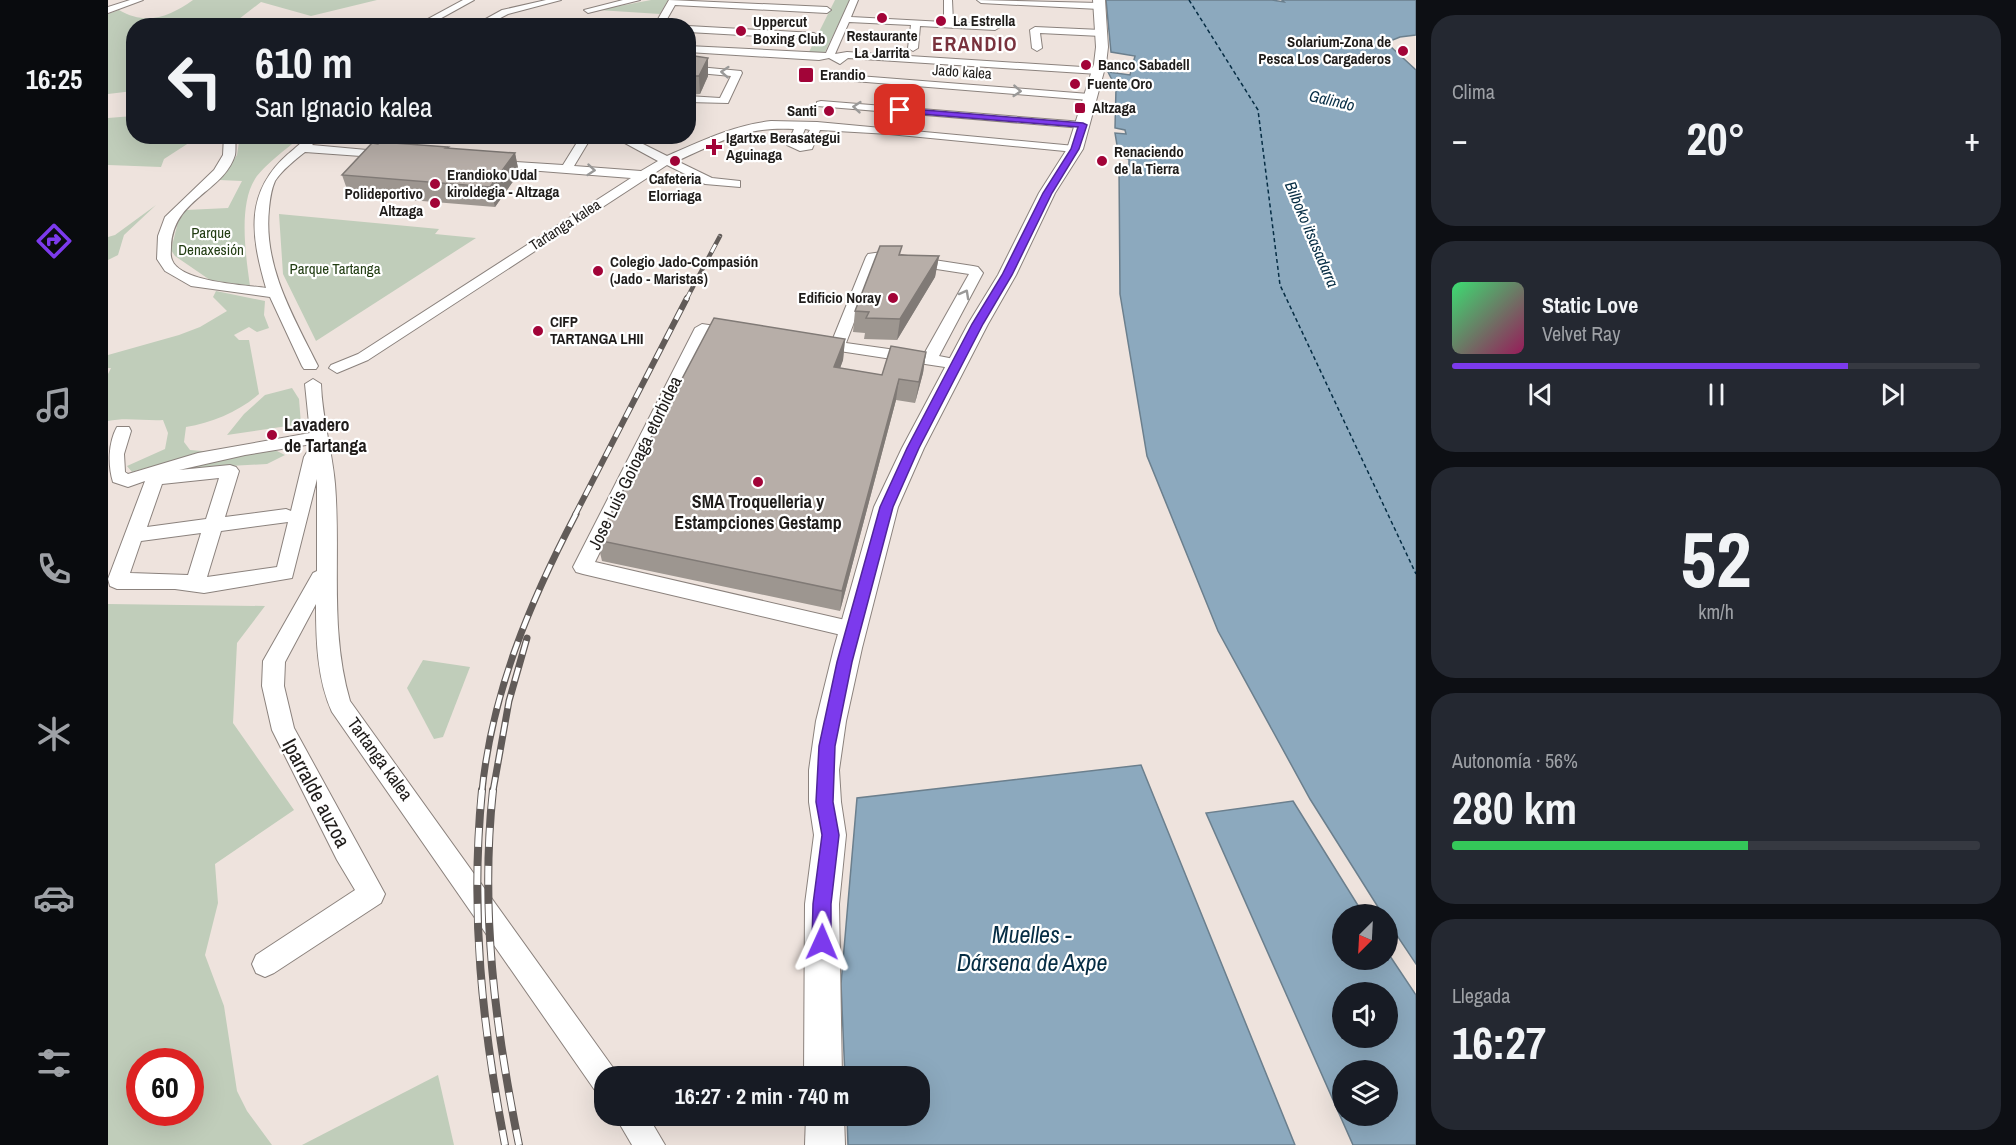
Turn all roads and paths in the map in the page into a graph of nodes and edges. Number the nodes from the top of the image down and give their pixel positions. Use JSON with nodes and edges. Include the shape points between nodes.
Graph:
{"nodes":[{"id":1,"x":139,"y":0,"type":"edge"},
{"id":2,"x":470,"y":0,"type":"edge"},
{"id":3,"x":557,"y":0,"type":"edge"},
{"id":4,"x":636,"y":0,"type":"edge"},
{"id":5,"x":854,"y":0,"type":"edge"},
{"id":6,"x":948,"y":0,"type":"edge"},
{"id":7,"x":981,"y":0,"type":"edge"},
{"id":8,"x":673,"y":1,"type":"edge"},
{"id":9,"x":992,"y":1,"type":"edge"},
{"id":10,"x":1099,"y":3,"type":"edge"},
{"id":11,"x":108,"y":10,"type":"edge"},
{"id":12,"x":827,"y":10,"type":"dead end"},
{"id":13,"x":666,"y":14,"type":"junction"},
{"id":14,"x":678,"y":14,"type":"dead end"},
{"id":15,"x":993,"y":15,"type":"dead end"},
{"id":16,"x":435,"y":18,"type":"edge"},
{"id":17,"x":493,"y":18,"type":"edge"},
{"id":18,"x":580,"y":18,"type":"edge"},
{"id":19,"x":663,"y":18,"type":"edge"},
{"id":20,"x":846,"y":19,"type":"junction"},
{"id":21,"x":916,"y":23,"type":"junction"},
{"id":22,"x":949,"y":25,"type":"junction"},
{"id":23,"x":995,"y":27,"type":"dead end"},
{"id":24,"x":696,"y":29,"type":"edge"},
{"id":25,"x":1101,"y":33,"type":"junction"},
{"id":26,"x":814,"y":36,"type":"dead end"},
{"id":27,"x":913,"y":48,"type":"dead end"},
{"id":28,"x":1037,"y":48,"type":"dead end"},
{"id":29,"x":696,"y":49,"type":"edge"},
{"id":30,"x":834,"y":57,"type":"junction"},
{"id":31,"x":696,"y":70,"type":"edge"},
{"id":32,"x":1095,"y":71,"type":"junction"},
{"id":33,"x":833,"y":78,"type":"junction"},
{"id":34,"x":1089,"y":97,"type":"junction"},
{"id":35,"x":696,"y":99,"type":"edge"},
{"id":36,"x":821,"y":104,"type":"junction"},
{"id":37,"x":809,"y":125,"type":"junction"},
{"id":38,"x":1079,"y":137,"type":"junction"},
{"id":39,"x":230,"y":144,"type":"edge"},
{"id":40,"x":306,"y":144,"type":"edge"},
{"id":41,"x":581,"y":144,"type":"edge"},
{"id":42,"x":633,"y":144,"type":"edge"},
{"id":43,"x":302,"y":148,"type":"junction"},
{"id":44,"x":400,"y":156,"type":"edge"},
{"id":45,"x":666,"y":161,"type":"junction"},
{"id":46,"x":474,"y":162,"type":"edge"},
{"id":47,"x":567,"y":168,"type":"junction"},
{"id":48,"x":643,"y":175,"type":"junction"},
{"id":49,"x":736,"y":184,"type":"dead end"},
{"id":50,"x":274,"y":293,"type":"junction"},
{"id":51,"x":756,"y":336,"type":"edge"},
{"id":52,"x":802,"y":342,"type":"edge"},
{"id":53,"x":837,"y":347,"type":"junction"},
{"id":54,"x":933,"y":353,"type":"junction"},
{"id":55,"x":958,"y":364,"type":"junction"},
{"id":56,"x":311,"y":375,"type":"junction"},
{"id":57,"x":123,"y":431,"type":"dead end"},
{"id":58,"x":319,"y":442,"type":"junction"},
{"id":59,"x":286,"y":516,"type":"dead end"},
{"id":60,"x":212,"y":526,"type":"junction"},
{"id":61,"x":134,"y":535,"type":"junction"},
{"id":62,"x":327,"y":575,"type":"junction"},
{"id":63,"x":195,"y":584,"type":"junction"},
{"id":64,"x":854,"y":630,"type":"junction"},
{"id":65,"x":265,"y":964,"type":"dead end"},
{"id":66,"x":594,"y":1066,"type":"edge"},
{"id":67,"x":824,"y":1066,"type":"edge"},
{"id":68,"x":637,"y":1126,"type":"edge"},
{"id":69,"x":825,"y":1126,"type":"edge"},
{"id":70,"x":650,"y":1145,"type":"edge"},
{"id":71,"x":825,"y":1145,"type":"edge"}],
"edges":[{"from":1,"to":11,"type":"street"},
{"from":2,"to":16,"type":"street"},
{"from":3,"to":17,"type":"street"},
{"from":4,"to":18,"type":"street","via":[[584,8]]},
{"from":5,"to":20,"type":"street"},
{"from":6,"to":22,"type":"street"},
{"from":7,"to":9,"type":"street"},
{"from":8,"to":12,"type":"street"},
{"from":8,"to":13,"type":"street"},
{"from":9,"to":10,"type":"street","via":[[1024,7]]},
{"from":9,"to":15,"type":"street"},
{"from":10,"to":25,"type":"main road"},
{"from":13,"to":14,"type":"street"},
{"from":13,"to":19,"type":"street"},
{"from":20,"to":21,"type":"street"},
{"from":20,"to":30,"type":"street"},
{"from":21,"to":22,"type":"street"},
{"from":21,"to":27,"type":"street"},
{"from":22,"to":23,"type":"street"},
{"from":24,"to":26,"type":"street"},
{"from":25,"to":28,"type":"street","via":[[1035,30]]},
{"from":25,"to":32,"type":"main road","via":[[1101,57]]},
{"from":29,"to":30,"type":"street"},
{"from":30,"to":32,"type":"street"},
{"from":30,"to":33,"type":"street","via":[[841,60]]},
{"from":35,"to":31,"type":"street","one_way":true,"via":[[724,101],[737,73]]},
{"from":32,"to":34,"type":"main road"},
{"from":33,"to":34,"type":"street","name":"Jado kalea","one_way":true},
{"from":33,"to":36,"type":"street"},
{"from":34,"to":38,"type":"main road"},
{"from":36,"to":37,"type":"street"},
{"from":38,"to":36,"type":"street","one_way":true},
{"from":37,"to":38,"type":"street","name":"Tartanga kalea"},
{"from":37,"to":45,"type":"street","name":"Tartanga kalea","via":[[771,124],[740,129]]},
{"from":38,"to":55,"type":"main road"},
{"from":39,"to":50,"type":"street","via":[[229,155],[218,172],[171,217],[164,259],[196,282]]},
{"from":40,"to":43,"type":"street"},
{"from":41,"to":47,"type":"street"},
{"from":42,"to":45,"type":"street"},
{"from":43,"to":44,"type":"street"},
{"from":43,"to":50,"type":"street","via":[[270,180],[266,193],[262,236]]},
{"from":45,"to":48,"type":"street","name":"Tartanga kalea"},
{"from":45,"to":49,"type":"street","via":[[710,180]]},
{"from":46,"to":47,"type":"street"},
{"from":47,"to":48,"type":"street","one_way":true},
{"from":48,"to":56,"type":"street","name":"Tartanga kalea","via":[[363,357],[337,368],[331,379]]},
{"from":50,"to":56,"type":"street"},
{"from":51,"to":64,"type":"street","name":"Jose Luis Goioaga etorbidea","via":[[702,328],[583,567]]},
{"from":52,"to":53,"type":"street"},
{"from":53,"to":54,"type":"street"},
{"from":54,"to":53,"type":"street","one_way":true,"via":[[976,273],[877,255],[871,259]]},
{"from":54,"to":55,"type":"street"},
{"from":55,"to":64,"type":"main road","via":[[886,507]]},
{"from":56,"to":58,"type":"street","name":"Tartanga kalea"},
{"from":57,"to":58,"type":"street","via":[[114,470],[118,478],[128,481],[203,456]]},
{"from":58,"to":62,"type":"street","name":"Tartanga kalea","via":[[326,483]]},
{"from":58,"to":63,"type":"street","via":[[285,573]]},
{"from":59,"to":60,"type":"street"},
{"from":60,"to":61,"type":"street"},
{"from":60,"to":61,"type":"street","via":[[230,471],[155,479]]},
{"from":60,"to":63,"type":"street"},
{"from":61,"to":63,"type":"street","via":[[117,581],[175,580]]},
{"from":62,"to":65,"type":"street","name":"Iparralde auzoa","via":[[320,578],[274,661],[273,686],[283,730],[372,894]]},
{"from":62,"to":66,"type":"street","name":"Tartanga kalea","via":[[328,651],[331,679],[340,705]]},
{"from":64,"to":67,"type":"main road","via":[[831,721],[824,770],[830,835],[822,904]]},
{"from":68,"to":70,"type":"street"},
{"from":69,"to":71,"type":"main road"}]}
